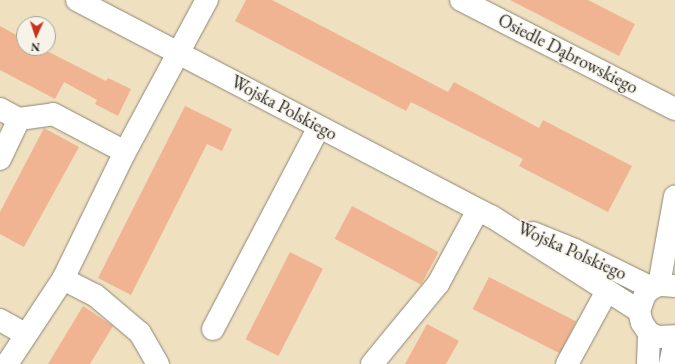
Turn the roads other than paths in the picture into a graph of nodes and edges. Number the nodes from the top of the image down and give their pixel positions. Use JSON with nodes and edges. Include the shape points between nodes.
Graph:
{"nodes":[{"id":1,"x":77,"y":0,"type":"edge"},
{"id":2,"x":207,"y":0,"type":"edge"},
{"id":3,"x":461,"y":0,"type":"edge"},
{"id":4,"x":177,"y":54,"type":"junction"},
{"id":5,"x":675,"y":108,"type":"edge"},
{"id":6,"x":0,"y":109,"type":"edge"},
{"id":7,"x":19,"y":119,"type":"junction"},
{"id":8,"x":319,"y":127,"type":"junction"},
{"id":9,"x":125,"y":152,"type":"junction"},
{"id":10,"x":0,"y":159,"type":"edge"},
{"id":11,"x":675,"y":196,"type":"edge"},
{"id":12,"x":484,"y":213,"type":"junction"},
{"id":13,"x":63,"y":279,"type":"junction"},
{"id":14,"x":662,"y":286,"type":"edge"},
{"id":15,"x":607,"y":291,"type":"junction"},
{"id":16,"x":639,"y":311,"type":"junction"},
{"id":17,"x":0,"y":320,"type":"edge"},
{"id":18,"x":213,"y":329,"type":"dead end"},
{"id":19,"x":649,"y":332,"type":"junction"},
{"id":20,"x":25,"y":334,"type":"junction"},
{"id":21,"x":675,"y":336,"type":"edge"},
{"id":22,"x":675,"y":340,"type":"edge"},
{"id":23,"x":7,"y":364,"type":"edge"},
{"id":24,"x":158,"y":364,"type":"edge"},
{"id":25,"x":372,"y":364,"type":"edge"},
{"id":26,"x":567,"y":364,"type":"edge"},
{"id":27,"x":648,"y":364,"type":"edge"},
{"id":28,"x":670,"y":364,"type":"edge"}],
"edges":[{"from":1,"to":4,"type":"street","name":"Wojska Polskiego"},
{"from":2,"to":4,"type":"street"},
{"from":3,"to":5,"type":"street","name":"Osiedle Dąbrowskiego"},
{"from":4,"to":8,"type":"street","name":"Wojska Polskiego"},
{"from":4,"to":9,"type":"street"},
{"from":6,"to":7,"type":"street"},
{"from":7,"to":9,"type":"street","via":[[52,114]]},
{"from":7,"to":10,"type":"street"},
{"from":8,"to":12,"type":"street","name":"Wojska Polskiego"},
{"from":8,"to":18,"type":"street"},
{"from":9,"to":13,"type":"street"},
{"from":11,"to":14,"type":"street"},
{"from":12,"to":14,"type":"street","name":"Wojska Polskiego"},
{"from":12,"to":15,"type":"street","name":"Wojska Polskiego"},
{"from":12,"to":25,"type":"street","via":[[438,284]]},
{"from":13,"to":20,"type":"street"},
{"from":13,"to":24,"type":"street","via":[[95,295],[140,332]]},
{"from":14,"to":16,"type":"street","via":[[645,294]]},
{"from":15,"to":16,"type":"street","name":"Wojska Polskiego"},
{"from":15,"to":26,"type":"street"},
{"from":16,"to":19,"type":"street","via":[[642,323]]},
{"from":17,"to":20,"type":"street"},
{"from":19,"to":21,"type":"street","via":[[658,337]]},
{"from":19,"to":27,"type":"street"},
{"from":20,"to":23,"type":"street"},
{"from":22,"to":28,"type":"street"}]}
